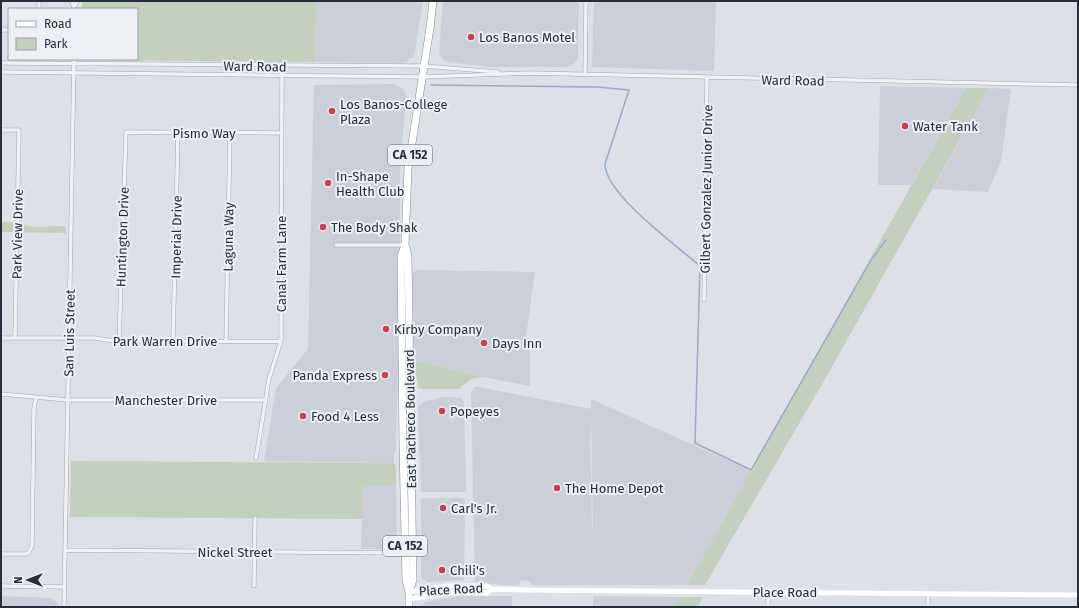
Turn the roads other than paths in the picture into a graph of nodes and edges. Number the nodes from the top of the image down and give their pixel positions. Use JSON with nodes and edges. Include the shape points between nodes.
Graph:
{"nodes":[{"id":1,"x":72,"y":1,"type":"edge"},
{"id":2,"x":77,"y":1,"type":"edge"},
{"id":3,"x":433,"y":1,"type":"edge"},
{"id":4,"x":586,"y":1,"type":"edge"},
{"id":5,"x":74,"y":8,"type":"edge"},
{"id":6,"x":74,"y":60,"type":"edge"},
{"id":7,"x":1,"y":63,"type":"edge"},
{"id":8,"x":74,"y":64,"type":"junction"},
{"id":9,"x":282,"y":66,"type":"junction"},
{"id":10,"x":424,"y":66,"type":"junction"},
{"id":11,"x":1,"y":72,"type":"edge"},
{"id":12,"x":74,"y":72,"type":"junction"},
{"id":13,"x":509,"y":73,"type":"junction"},
{"id":14,"x":585,"y":75,"type":"junction"},
{"id":15,"x":282,"y":76,"type":"junction"},
{"id":16,"x":422,"y":77,"type":"junction"},
{"id":17,"x":707,"y":78,"type":"junction"},
{"id":18,"x":1078,"y":85,"type":"edge"},
{"id":19,"x":1,"y":130,"type":"edge"},
{"id":20,"x":126,"y":132,"type":"joint"},
{"id":21,"x":178,"y":132,"type":"junction"},
{"id":22,"x":230,"y":133,"type":"junction"},
{"id":23,"x":282,"y":133,"type":"junction"},
{"id":24,"x":336,"y":245,"type":"dead end"},
{"id":25,"x":405,"y":245,"type":"junction"},
{"id":26,"x":704,"y":300,"type":"dead end"},
{"id":27,"x":1,"y":338,"type":"edge"},
{"id":28,"x":16,"y":338,"type":"junction"},
{"id":29,"x":68,"y":338,"type":"junction"},
{"id":30,"x":173,"y":341,"type":"junction"},
{"id":31,"x":226,"y":341,"type":"junction"},
{"id":32,"x":281,"y":341,"type":"junction"},
{"id":33,"x":119,"y":342,"type":"junction"},
{"id":34,"x":1,"y":394,"type":"edge"},
{"id":35,"x":36,"y":398,"type":"junction"},
{"id":36,"x":68,"y":400,"type":"junction"},
{"id":37,"x":265,"y":400,"type":"junction"},
{"id":38,"x":256,"y":458,"type":"dead end"},
{"id":39,"x":255,"y":518,"type":"dead end"},
{"id":40,"x":64,"y":550,"type":"junction"},
{"id":41,"x":254,"y":552,"type":"junction"},
{"id":42,"x":406,"y":553,"type":"junction"},
{"id":43,"x":1,"y":554,"type":"edge"},
{"id":44,"x":1,"y":586,"type":"edge"},
{"id":45,"x":254,"y":586,"type":"dead end"},
{"id":46,"x":64,"y":587,"type":"junction"},
{"id":47,"x":492,"y":589,"type":"junction"},
{"id":48,"x":768,"y":592,"type":"junction"},
{"id":49,"x":928,"y":594,"type":"junction"},
{"id":50,"x":409,"y":595,"type":"junction"},
{"id":51,"x":1078,"y":596,"type":"edge"},
{"id":52,"x":64,"y":607,"type":"edge"},
{"id":53,"x":409,"y":607,"type":"edge"},
{"id":54,"x":768,"y":607,"type":"edge"},
{"id":55,"x":928,"y":607,"type":"edge"}],
"edges":[{"from":1,"to":5,"type":"street"},
{"from":2,"to":5,"type":"street"},
{"from":3,"to":10,"type":"highway","name":"East Pacheco Boulevard","number":"CA 152"},
{"from":4,"to":14,"type":"street"},
{"from":6,"to":8,"type":"street","name":"San Luis Street"},
{"from":7,"to":8,"type":"street","name":"Ward Road"},
{"from":8,"to":9,"type":"street","name":"Ward Road"},
{"from":8,"to":12,"type":"street","name":"San Luis Street"},
{"from":9,"to":10,"type":"street","name":"Ward Road"},
{"from":9,"to":15,"type":"street","name":"Canal Farm Lane"},
{"from":10,"to":13,"type":"street","name":"Ward Road"},
{"from":10,"to":16,"type":"highway","name":"East Pacheco Boulevard","number":"CA 152"},
{"from":11,"to":12,"type":"street","name":"Ward Road"},
{"from":12,"to":15,"type":"street","name":"Ward Road"},
{"from":12,"to":29,"type":"street","name":"San Luis Street"},
{"from":13,"to":14,"type":"street","name":"Ward Road"},
{"from":13,"to":16,"type":"street","name":"Ward Road"},
{"from":14,"to":17,"type":"street","name":"Ward Road"},
{"from":15,"to":16,"type":"street","name":"Ward Road"},
{"from":15,"to":23,"type":"street","name":"Canal Farm Lane"},
{"from":16,"to":25,"type":"highway","name":"East Pacheco Boulevard","number":"CA 152","via":[[408,168]]},
{"from":17,"to":18,"type":"street","name":"Ward Road"},
{"from":17,"to":26,"type":"street","name":"Gilbert Gonzalez Junior Drive"},
{"from":19,"to":28,"type":"street","name":"Park View Drive","via":[[19,130]]},
{"from":20,"to":21,"type":"street","name":"Pismo Way"},
{"from":20,"to":33,"type":"street","name":"Huntington Drive"},
{"from":21,"to":22,"type":"street","name":"Pismo Way"},
{"from":21,"to":30,"type":"street","name":"Imperial Drive"},
{"from":22,"to":23,"type":"street","name":"Pismo Way"},
{"from":22,"to":31,"type":"street","name":"Laguna Way"},
{"from":23,"to":32,"type":"street","name":"Canal Farm Lane"},
{"from":24,"to":25,"type":"street"},
{"from":25,"to":42,"type":"highway","name":"East Pacheco Boulevard","number":"CA 152","via":[[402,256],[402,359]]},
{"from":25,"to":50,"type":"highway","name":"East Pacheco Boulevard","number":"CA 152","via":[[408,256],[413,544],[413,580]]},
{"from":27,"to":28,"type":"street","name":"Park Warren Drive"},
{"from":28,"to":29,"type":"street","name":"Park Warren Drive"},
{"from":29,"to":33,"type":"street","name":"Park Warren Drive","via":[[95,338]]},
{"from":29,"to":36,"type":"street","name":"San Luis Street"},
{"from":30,"to":31,"type":"street","name":"Park Warren Drive"},
{"from":30,"to":33,"type":"street","name":"Park Warren Drive"},
{"from":31,"to":32,"type":"street","name":"Park Warren Drive"},
{"from":32,"to":37,"type":"street","name":"Canal Farm Lane","via":[[268,379]]},
{"from":34,"to":35,"type":"street","name":"Manchester Drive"},
{"from":35,"to":36,"type":"street","name":"Manchester Drive"},
{"from":35,"to":43,"type":"street","via":[[32,546],[26,554]]},
{"from":36,"to":37,"type":"street","name":"Manchester Drive"},
{"from":36,"to":40,"type":"street","name":"San Luis Street"},
{"from":37,"to":38,"type":"street","name":"Canal Farm Lane"},
{"from":39,"to":41,"type":"street"},
{"from":40,"to":41,"type":"street","name":"Nickel Street"},
{"from":40,"to":46,"type":"street","name":"San Luis Street"},
{"from":41,"to":42,"type":"street","name":"Nickel Street"},
{"from":41,"to":45,"type":"street"},
{"from":42,"to":50,"type":"highway","name":"East Pacheco Boulevard","number":"CA 152"},
{"from":44,"to":46,"type":"street"},
{"from":46,"to":52,"type":"street","name":"San Luis Street"},
{"from":47,"to":48,"type":"street","name":"Place Road"},
{"from":47,"to":50,"type":"street","name":"Place Road","via":[[487,593]]},
{"from":47,"to":50,"type":"street","name":"Place Road","via":[[487,586],[424,588]]},
{"from":48,"to":49,"type":"street","name":"Place Road"},
{"from":48,"to":54,"type":"street"},
{"from":49,"to":51,"type":"street","name":"Place Road"},
{"from":49,"to":55,"type":"street"},
{"from":50,"to":53,"type":"highway","name":"East Pacheco Boulevard","number":"CA 152"}]}
